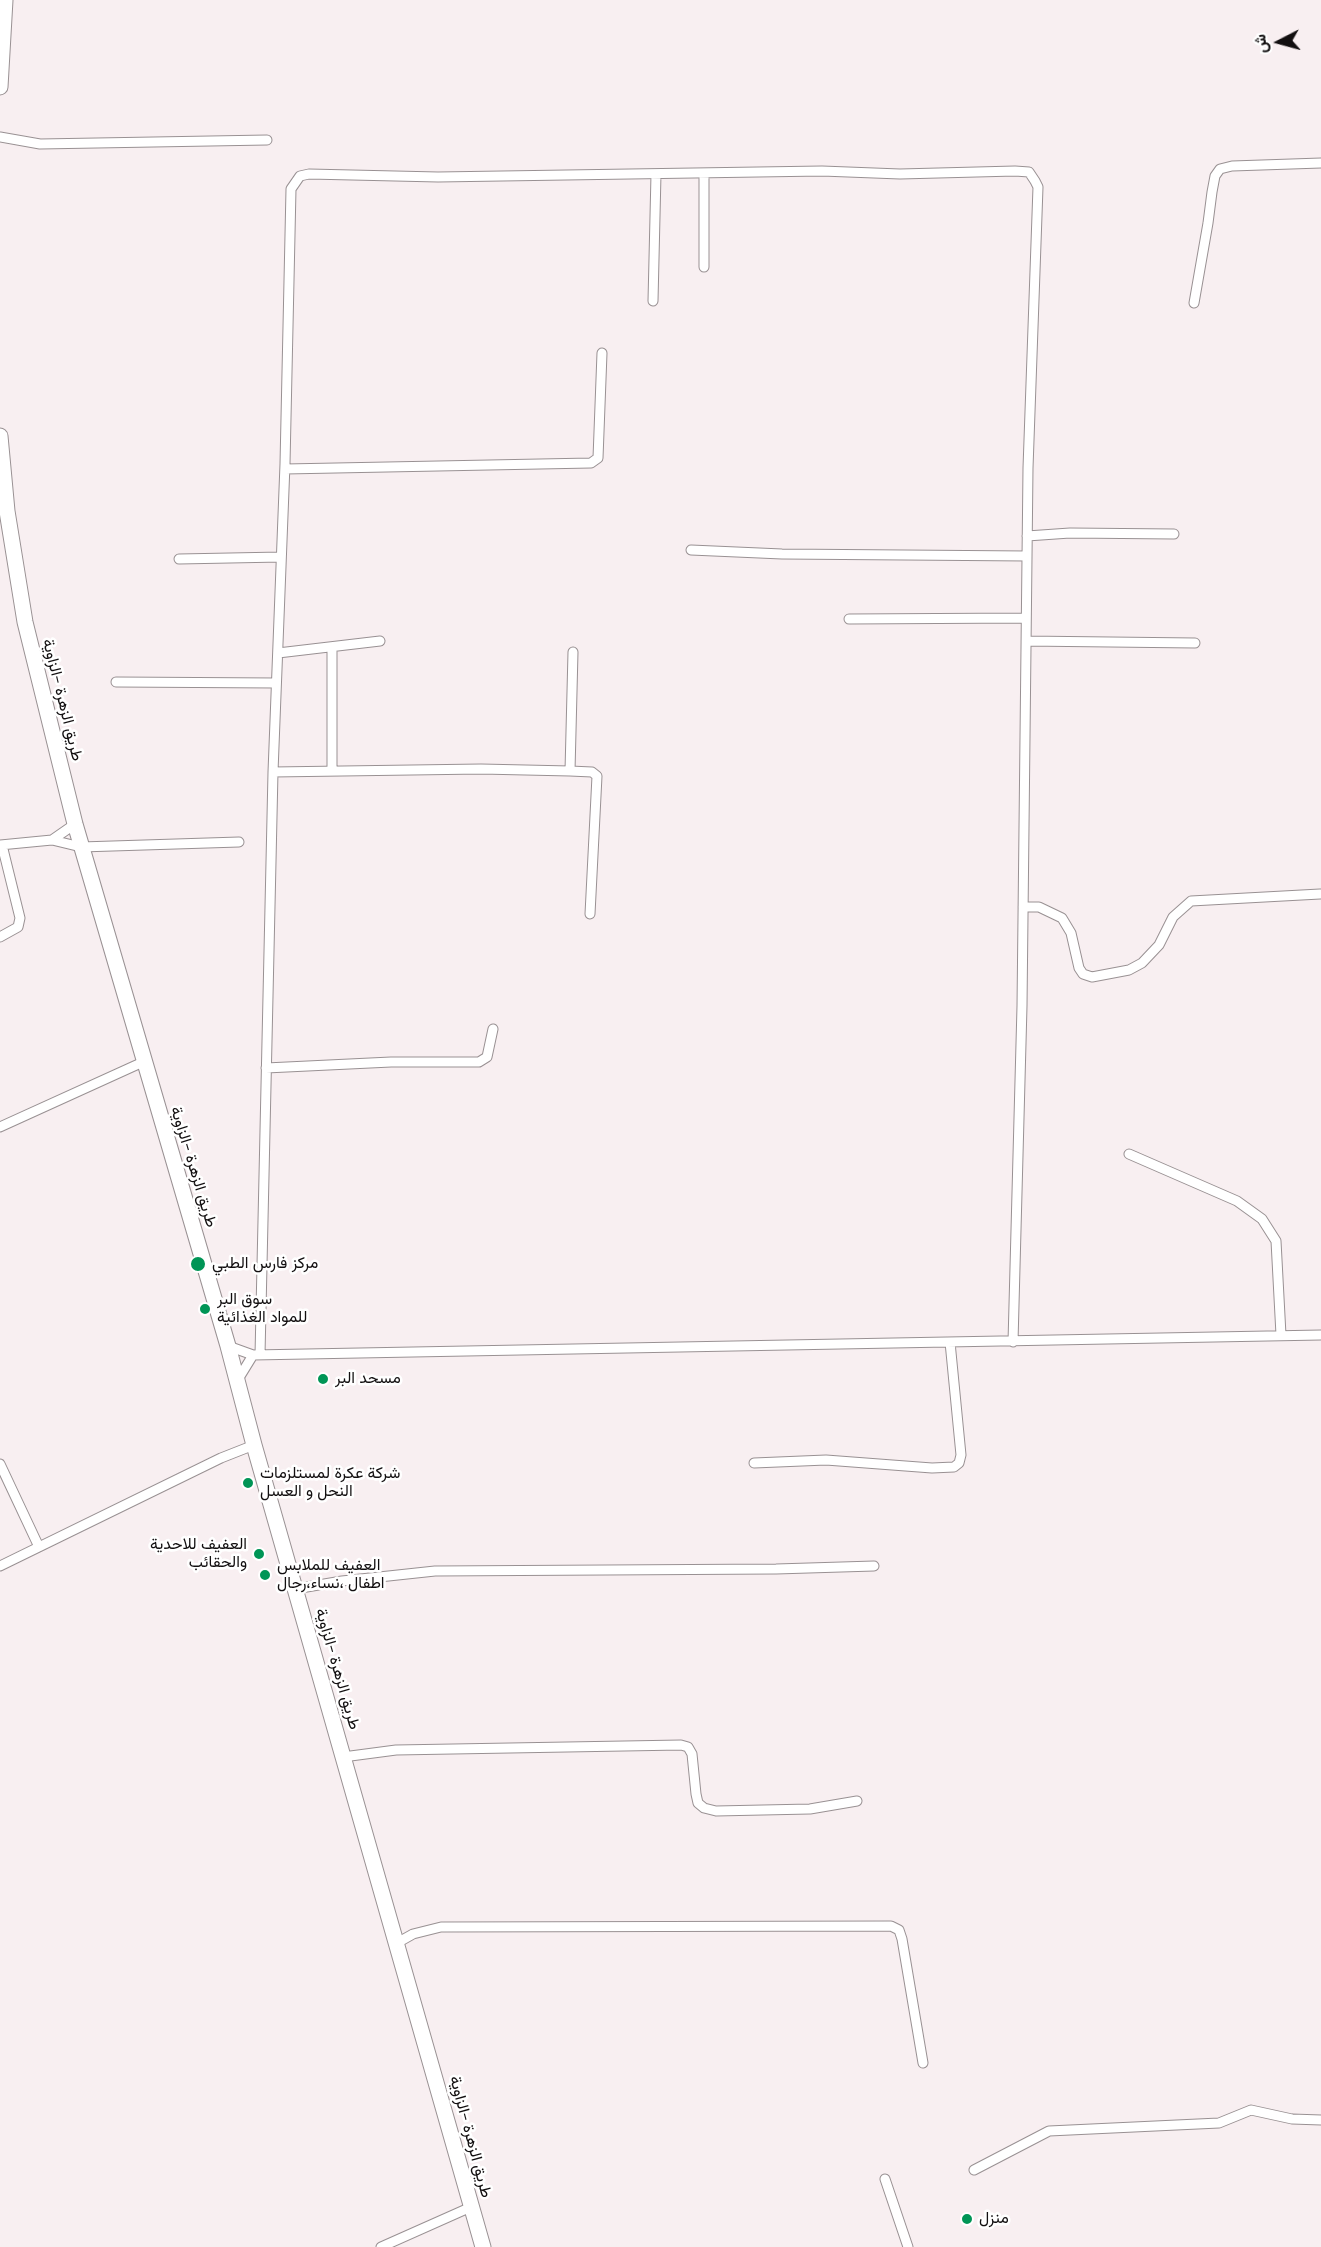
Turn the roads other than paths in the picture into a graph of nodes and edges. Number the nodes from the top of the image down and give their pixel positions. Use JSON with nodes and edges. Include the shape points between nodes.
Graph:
{"nodes":[{"id":1,"x":5,"y":0,"type":"edge"},
{"id":2,"x":0,"y":87,"type":"edge"},
{"id":3,"x":0,"y":137,"type":"edge"},
{"id":4,"x":267,"y":140,"type":"dead end"},
{"id":5,"x":1321,"y":163,"type":"edge"},
{"id":6,"x":704,"y":173,"type":"junction"},
{"id":7,"x":657,"y":174,"type":"junction"},
{"id":8,"x":704,"y":267,"type":"dead end"},
{"id":9,"x":653,"y":301,"type":"dead end"},
{"id":10,"x":1194,"y":303,"type":"dead end"},
{"id":11,"x":602,"y":353,"type":"dead end"},
{"id":12,"x":0,"y":436,"type":"edge"},
{"id":13,"x":285,"y":469,"type":"junction"},
{"id":14,"x":1174,"y":534,"type":"dead end"},
{"id":15,"x":1027,"y":536,"type":"junction"},
{"id":16,"x":691,"y":550,"type":"dead end"},
{"id":17,"x":1027,"y":556,"type":"junction"},
{"id":18,"x":281,"y":557,"type":"junction"},
{"id":19,"x":179,"y":559,"type":"dead end"},
{"id":20,"x":1026,"y":618,"type":"junction"},
{"id":21,"x":849,"y":620,"type":"dead end"},
{"id":22,"x":380,"y":641,"type":"dead end"},
{"id":23,"x":1026,"y":641,"type":"junction"},
{"id":24,"x":1195,"y":644,"type":"dead end"},
{"id":25,"x":332,"y":646,"type":"junction"},
{"id":26,"x":573,"y":652,"type":"dead end"},
{"id":27,"x":278,"y":653,"type":"junction"},
{"id":28,"x":116,"y":682,"type":"dead end"},
{"id":29,"x":276,"y":682,"type":"junction"},
{"id":30,"x":332,"y":771,"type":"junction"},
{"id":31,"x":570,"y":771,"type":"junction"},
{"id":32,"x":273,"y":772,"type":"junction"},
{"id":33,"x":75,"y":824,"type":"junction"},
{"id":34,"x":52,"y":840,"type":"junction"},
{"id":35,"x":239,"y":843,"type":"dead end"},
{"id":36,"x":1,"y":845,"type":"edge"},
{"id":37,"x":81,"y":847,"type":"junction"},
{"id":38,"x":1320,"y":894,"type":"edge"},
{"id":39,"x":1023,"y":907,"type":"junction"},
{"id":40,"x":590,"y":914,"type":"dead end"},
{"id":41,"x":0,"y":937,"type":"edge"},
{"id":42,"x":493,"y":1029,"type":"dead end"},
{"id":43,"x":143,"y":1062,"type":"junction"},
{"id":44,"x":266,"y":1068,"type":"junction"},
{"id":45,"x":0,"y":1127,"type":"edge"},
{"id":46,"x":1129,"y":1154,"type":"dead end"},
{"id":47,"x":1281,"y":1335,"type":"junction"},
{"id":48,"x":1321,"y":1335,"type":"edge"},
{"id":49,"x":950,"y":1342,"type":"junction"},
{"id":50,"x":1013,"y":1342,"type":"junction"},
{"id":51,"x":228,"y":1346,"type":"junction"},
{"id":52,"x":257,"y":1355,"type":"junction"},
{"id":53,"x":237,"y":1381,"type":"junction"},
{"id":54,"x":254,"y":1445,"type":"junction"},
{"id":55,"x":754,"y":1463,"type":"dead end"},
{"id":56,"x":0,"y":1464,"type":"edge"},
{"id":57,"x":39,"y":1547,"type":"junction"},
{"id":58,"x":0,"y":1566,"type":"edge"},
{"id":59,"x":874,"y":1566,"type":"dead end"},
{"id":60,"x":295,"y":1589,"type":"junction"},
{"id":61,"x":343,"y":1757,"type":"junction"},
{"id":62,"x":857,"y":1802,"type":"dead end"},
{"id":63,"x":398,"y":1943,"type":"junction"},
{"id":64,"x":923,"y":2063,"type":"dead end"},
{"id":65,"x":1321,"y":2120,"type":"edge"},
{"id":66,"x":974,"y":2170,"type":"dead end"},
{"id":67,"x":885,"y":2179,"type":"dead end"},
{"id":68,"x":471,"y":2207,"type":"junction"},
{"id":69,"x":381,"y":2247,"type":"edge"},
{"id":70,"x":483,"y":2247,"type":"edge"},
{"id":71,"x":908,"y":2247,"type":"edge"}],
"edges":[{"from":1,"to":2,"type":"main road"},
{"from":3,"to":4,"type":"street","via":[[50,144]]},
{"from":5,"to":10,"type":"street","via":[[1220,169],[1215,176]]},
{"from":6,"to":7,"type":"street"},
{"from":6,"to":8,"type":"street"},
{"from":6,"to":15,"type":"street","via":[[1029,172],[1038,187]]},
{"from":7,"to":9,"type":"street"},
{"from":7,"to":13,"type":"street","via":[[300,176],[291,189]]},
{"from":11,"to":13,"type":"street","via":[[598,458],[591,463]]},
{"from":12,"to":33,"type":"main road","name":"طريق الزهرة -الزاوية","via":[[7,511],[25,622]]},
{"from":13,"to":18,"type":"street"},
{"from":14,"to":15,"type":"street"},
{"from":15,"to":17,"type":"street"},
{"from":16,"to":17,"type":"street"},
{"from":17,"to":20,"type":"street"},
{"from":18,"to":19,"type":"street"},
{"from":18,"to":27,"type":"street"},
{"from":20,"to":21,"type":"street"},
{"from":20,"to":23,"type":"street"},
{"from":22,"to":25,"type":"street"},
{"from":23,"to":24,"type":"street"},
{"from":23,"to":39,"type":"street"},
{"from":25,"to":27,"type":"street"},
{"from":25,"to":30,"type":"street"},
{"from":26,"to":31,"type":"street"},
{"from":27,"to":29,"type":"street"},
{"from":28,"to":29,"type":"street"},
{"from":29,"to":32,"type":"street"},
{"from":30,"to":31,"type":"street"},
{"from":30,"to":32,"type":"street"},
{"from":31,"to":40,"type":"street","via":[[592,772],[597,776]]},
{"from":32,"to":44,"type":"street"},
{"from":33,"to":34,"type":"street"},
{"from":33,"to":37,"type":"main road","name":"طريق الزهرة -الزاوية"},
{"from":34,"to":36,"type":"street"},
{"from":34,"to":37,"type":"street"},
{"from":35,"to":37,"type":"street"},
{"from":36,"to":41,"type":"street","via":[[20,918],[18,927]]},
{"from":37,"to":43,"type":"main road","name":"طريق الزهرة -الزاوية"},
{"from":38,"to":39,"type":"street","via":[[1191,901],[1173,917],[1159,945],[1142,963],[1129,970],[1092,977],[1079,968],[1071,933],[1062,918],[1039,908]]},
{"from":39,"to":50,"type":"street"},
{"from":42,"to":44,"type":"street","via":[[487,1057],[478,1062]]},
{"from":43,"to":45,"type":"street"},
{"from":43,"to":51,"type":"main road","name":"طريق الزهرة -الزاوية"},
{"from":44,"to":52,"type":"street"},
{"from":46,"to":47,"type":"street","via":[[1237,1201],[1262,1219],[1276,1241]]},
{"from":47,"to":48,"type":"street"},
{"from":47,"to":50,"type":"street"},
{"from":49,"to":50,"type":"street"},
{"from":49,"to":52,"type":"street"},
{"from":49,"to":55,"type":"street","via":[[961,1455],[954,1467],[826,1460]]},
{"from":51,"to":52,"type":"street"},
{"from":51,"to":53,"type":"main road","name":"طريق الزهرة -الزاوية"},
{"from":52,"to":53,"type":"street"},
{"from":53,"to":54,"type":"main road","name":"طريق الزهرة -الزاوية"},
{"from":54,"to":57,"type":"street"},
{"from":54,"to":60,"type":"main road","name":"طريق الزهرة -الزاوية"},
{"from":56,"to":57,"type":"street"},
{"from":57,"to":58,"type":"street"},
{"from":59,"to":60,"type":"street","via":[[435,1571]]},
{"from":60,"to":61,"type":"main road","name":"طريق الزهرة -الزاوية"},
{"from":61,"to":62,"type":"street","via":[[396,1750],[681,1745],[692,1754],[696,1794],[704,1808],[810,1809]]},
{"from":61,"to":63,"type":"main road","name":"طريق الزهرة -الزاوية"},
{"from":63,"to":64,"type":"street","via":[[413,1934],[441,1927],[891,1926],[899,1930],[902,1939]]},
{"from":63,"to":68,"type":"main road","name":"طريق الزهرة -الزاوية"},
{"from":65,"to":66,"type":"street","via":[[1292,2119],[1251,2110],[1219,2122],[1049,2131]]},
{"from":67,"to":71,"type":"street"},
{"from":68,"to":69,"type":"street"},
{"from":68,"to":70,"type":"main road","name":"طريق الزهرة -الزاوية"}]}
